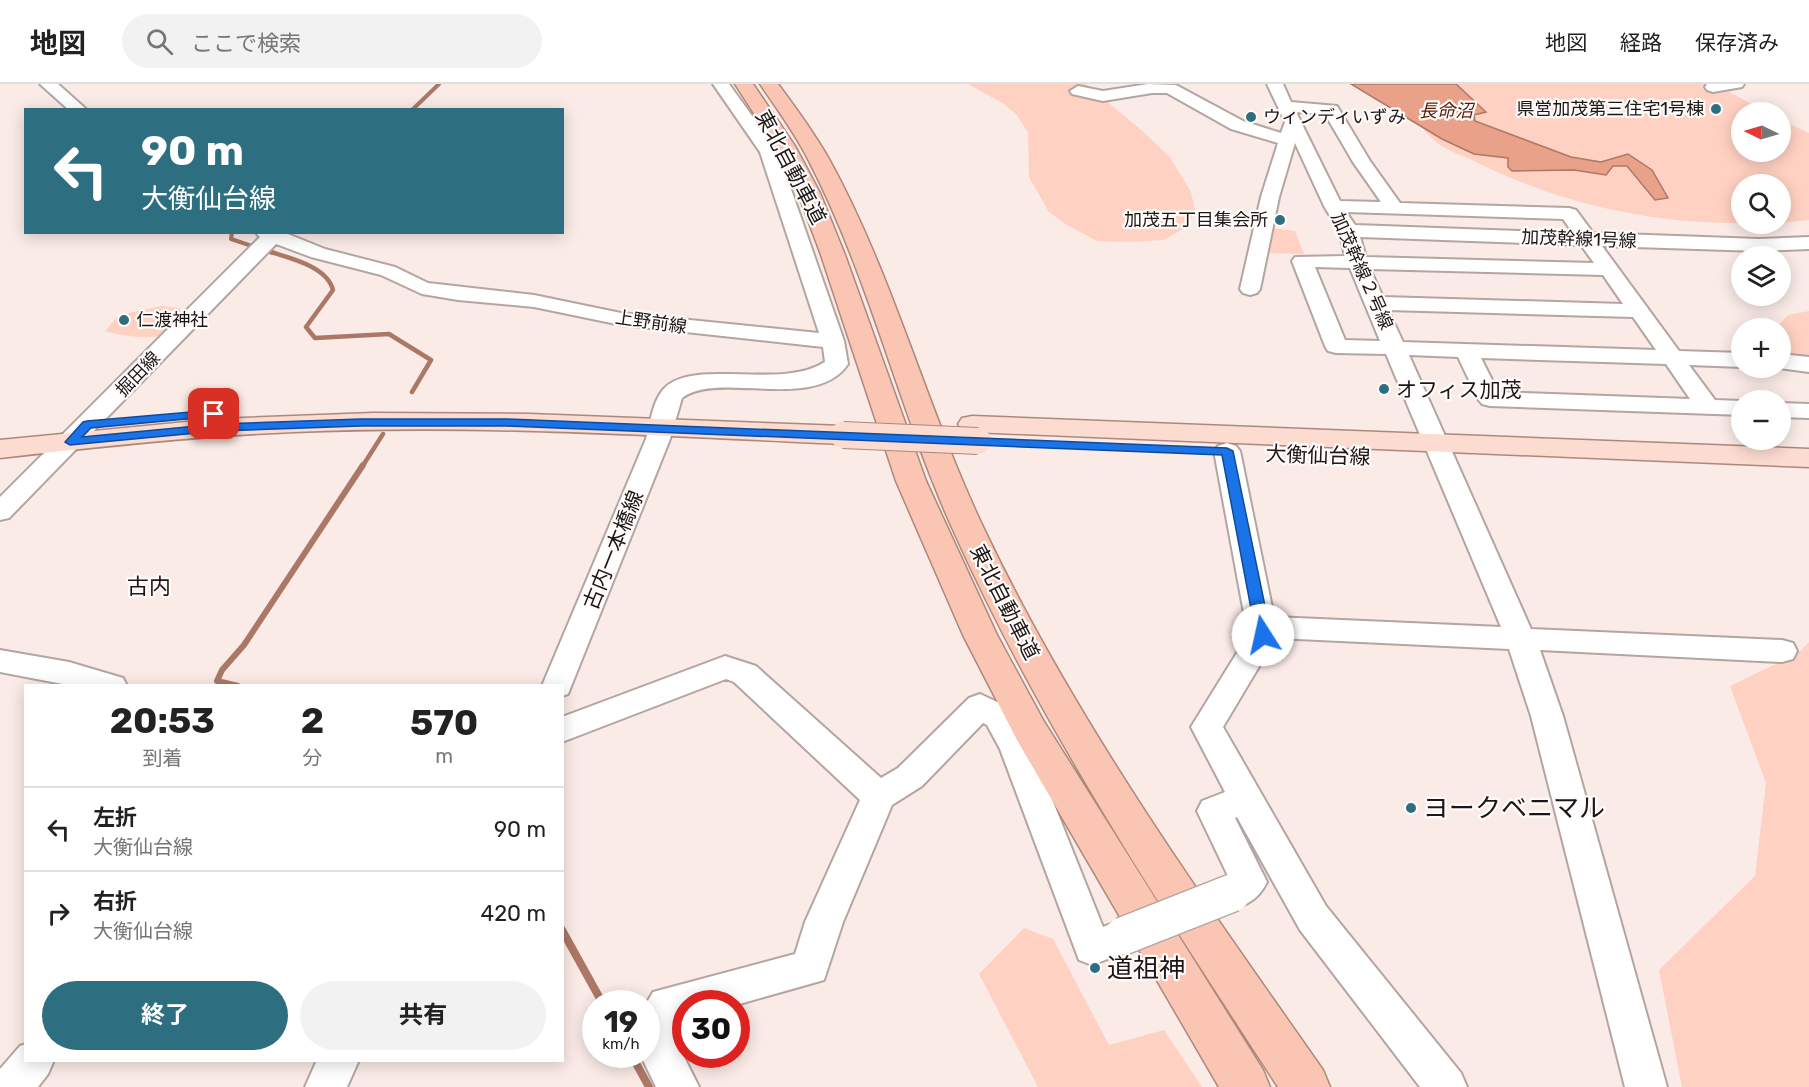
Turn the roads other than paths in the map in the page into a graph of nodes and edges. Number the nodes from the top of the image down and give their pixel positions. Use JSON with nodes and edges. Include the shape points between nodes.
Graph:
{"nodes":[{"id":1,"x":48,"y":84,"type":"edge"},
{"id":2,"x":721,"y":84,"type":"edge"},
{"id":3,"x":744,"y":84,"type":"edge"},
{"id":4,"x":769,"y":84,"type":"edge"},
{"id":5,"x":1275,"y":84,"type":"edge"},
{"id":6,"x":1736,"y":84,"type":"edge"},
{"id":7,"x":1713,"y":87,"type":"dead end"},
{"id":8,"x":1078,"y":91,"type":"dead end"},
{"id":9,"x":77,"y":108,"type":"edge"},
{"id":10,"x":1289,"y":113,"type":"junction"},
{"id":11,"x":1286,"y":140,"type":"junction"},
{"id":12,"x":1333,"y":206,"type":"junction"},
{"id":13,"x":1395,"y":209,"type":"junction"},
{"id":14,"x":1348,"y":231,"type":"junction"},
{"id":15,"x":1587,"y":239,"type":"junction"},
{"id":16,"x":264,"y":242,"type":"edge"},
{"id":17,"x":1809,"y":243,"type":"edge"},
{"id":18,"x":1357,"y":262,"type":"junction"},
{"id":19,"x":1607,"y":269,"type":"junction"},
{"id":20,"x":1250,"y":289,"type":"dead end"},
{"id":21,"x":1376,"y":303,"type":"junction"},
{"id":22,"x":1637,"y":311,"type":"junction"},
{"id":23,"x":833,"y":341,"type":"junction"},
{"id":24,"x":1395,"y":347,"type":"junction"},
{"id":25,"x":1466,"y":350,"type":"junction"},
{"id":26,"x":1672,"y":357,"type":"junction"},
{"id":27,"x":1731,"y":360,"type":"edge"},
{"id":28,"x":1791,"y":362,"type":"edge"},
{"id":29,"x":1809,"y":365,"type":"edge"},
{"id":30,"x":1708,"y":407,"type":"junction"},
{"id":31,"x":1731,"y":408,"type":"edge"},
{"id":32,"x":1791,"y":410,"type":"edge"},
{"id":33,"x":1809,"y":411,"type":"edge"},
{"id":34,"x":663,"y":420,"type":"junction"},
{"id":35,"x":79,"y":433,"type":"junction"},
{"id":36,"x":975,"y":433,"type":"junction"},
{"id":37,"x":0,"y":434,"type":"edge"},
{"id":38,"x":0,"y":449,"type":"edge"},
{"id":39,"x":1227,"y":451,"type":"junction"},
{"id":40,"x":1440,"y":452,"type":"junction"},
{"id":41,"x":1809,"y":458,"type":"edge"},
{"id":42,"x":1809,"y":478,"type":"edge"},
{"id":43,"x":0,"y":512,"type":"edge"},
{"id":44,"x":1263,"y":627,"type":"junction"},
{"id":45,"x":1521,"y":640,"type":"junction"},
{"id":46,"x":1782,"y":651,"type":"dead end"},
{"id":47,"x":0,"y":661,"type":"edge"},
{"id":48,"x":105,"y":684,"type":"edge"},
{"id":49,"x":558,"y":684,"type":"edge"},
{"id":50,"x":564,"y":729,"type":"edge"},
{"id":51,"x":879,"y":796,"type":"junction"},
{"id":52,"x":1245,"y":799,"type":"junction"},
{"id":53,"x":32,"y":1062,"type":"edge"},
{"id":54,"x":338,"y":1062,"type":"edge"},
{"id":55,"x":12,"y":1087,"type":"edge"},
{"id":56,"x":326,"y":1087,"type":"edge"},
{"id":57,"x":678,"y":1087,"type":"edge"},
{"id":58,"x":1246,"y":1087,"type":"edge"},
{"id":59,"x":1305,"y":1087,"type":"edge"},
{"id":60,"x":1446,"y":1087,"type":"edge"},
{"id":61,"x":1646,"y":1087,"type":"edge"}],
"edges":[{"from":1,"to":9,"type":"street"},
{"from":2,"to":23,"type":"street","via":[[769,152]]},
{"from":3,"to":58,"type":"highway","name":"東北自動車道","via":[[785,146],[809,193],[911,481],[980,635],[1030,730]]},
{"from":4,"to":59,"type":"highway","name":"東北自動車道","via":[[833,184],[951,489],[1048,685],[1143,844]]},
{"from":5,"to":10,"type":"street","name":"加茂幹線２号線"},
{"from":6,"to":7,"type":"street"},
{"from":8,"to":11,"type":"street","via":[[1103,96],[1170,88],[1237,125]]},
{"from":10,"to":11,"type":"street"},
{"from":10,"to":12,"type":"street","name":"加茂幹線２号線"},
{"from":10,"to":13,"type":"street","via":[[1330,109]]},
{"from":11,"to":20,"type":"street"},
{"from":12,"to":13,"type":"street"},
{"from":12,"to":14,"type":"street","name":"加茂幹線２号線"},
{"from":13,"to":15,"type":"street","via":[[1569,214]]},
{"from":14,"to":15,"type":"street","name":"加茂幹線1号線"},
{"from":14,"to":18,"type":"street","name":"加茂幹線２号線"},
{"from":15,"to":17,"type":"street","name":"加茂幹線1号線"},
{"from":15,"to":19,"type":"street"},
{"from":16,"to":23,"type":"street","name":"上野前線","via":[[388,271],[422,288],[534,301],[621,320]]},
{"from":16,"to":35,"type":"street","name":"掘田線"},
{"from":18,"to":19,"type":"street"},
{"from":18,"to":21,"type":"street","name":"加茂幹線２号線"},
{"from":18,"to":24,"type":"street","via":[[1302,261],[1336,346]]},
{"from":19,"to":22,"type":"street"},
{"from":21,"to":22,"type":"street"},
{"from":21,"to":24,"type":"street","name":"加茂幹線２号線"},
{"from":22,"to":26,"type":"street"},
{"from":23,"to":34,"type":"street","via":[[837,364],[826,374],[800,381],[696,382],[672,394]]},
{"from":24,"to":25,"type":"street"},
{"from":24,"to":40,"type":"street","name":"加茂幹線２号線"},
{"from":25,"to":26,"type":"street"},
{"from":25,"to":30,"type":"street","via":[[1490,399]]},
{"from":26,"to":27,"type":"street"},
{"from":26,"to":30,"type":"street"},
{"from":28,"to":29,"type":"street"},
{"from":30,"to":31,"type":"street"},
{"from":32,"to":33,"type":"street"},
{"from":34,"to":35,"type":"main road","name":"大衡仙台線","via":[[361,423]]},
{"from":34,"to":36,"type":"main road","name":"大衡仙台線","bridge":true},
{"from":34,"to":49,"type":"street","name":"古内一本橋線"},
{"from":35,"to":37,"type":"main road","name":"大衡仙台線"},
{"from":35,"to":38,"type":"main road","name":"大衡仙台線"},
{"from":35,"to":43,"type":"street","name":"掘田線"},
{"from":36,"to":39,"type":"main road","name":"大衡仙台線"},
{"from":36,"to":40,"type":"main road","name":"大衡仙台線"},
{"from":39,"to":40,"type":"main road","name":"大衡仙台線"},
{"from":39,"to":44,"type":"street"},
{"from":40,"to":41,"type":"main road","name":"大衡仙台線"},
{"from":40,"to":42,"type":"main road","name":"大衡仙台線"},
{"from":40,"to":45,"type":"street","name":"加茂幹線２号線"},
{"from":44,"to":45,"type":"street"},
{"from":44,"to":52,"type":"street","via":[[1263,635],[1207,727]]},
{"from":45,"to":46,"type":"street"},
{"from":45,"to":61,"type":"street","name":"加茂幹線２号線","via":[[1547,716]]},
{"from":47,"to":48,"type":"street"},
{"from":50,"to":51,"type":"street","via":[[725,667],[745,674]]},
{"from":51,"to":52,"type":"street","bridge":true,"via":[[910,777],[981,706],[999,717],[1016,749],[1092,948],[1232,893],[1249,882],[1214,811]]},
{"from":51,"to":57,"type":"street","via":[[824,922],[810,968],[667,1005],[650,1032]]},
{"from":52,"to":60,"type":"street","via":[[1313,918]]},
{"from":53,"to":55,"type":"street"},
{"from":54,"to":56,"type":"street"}]}
